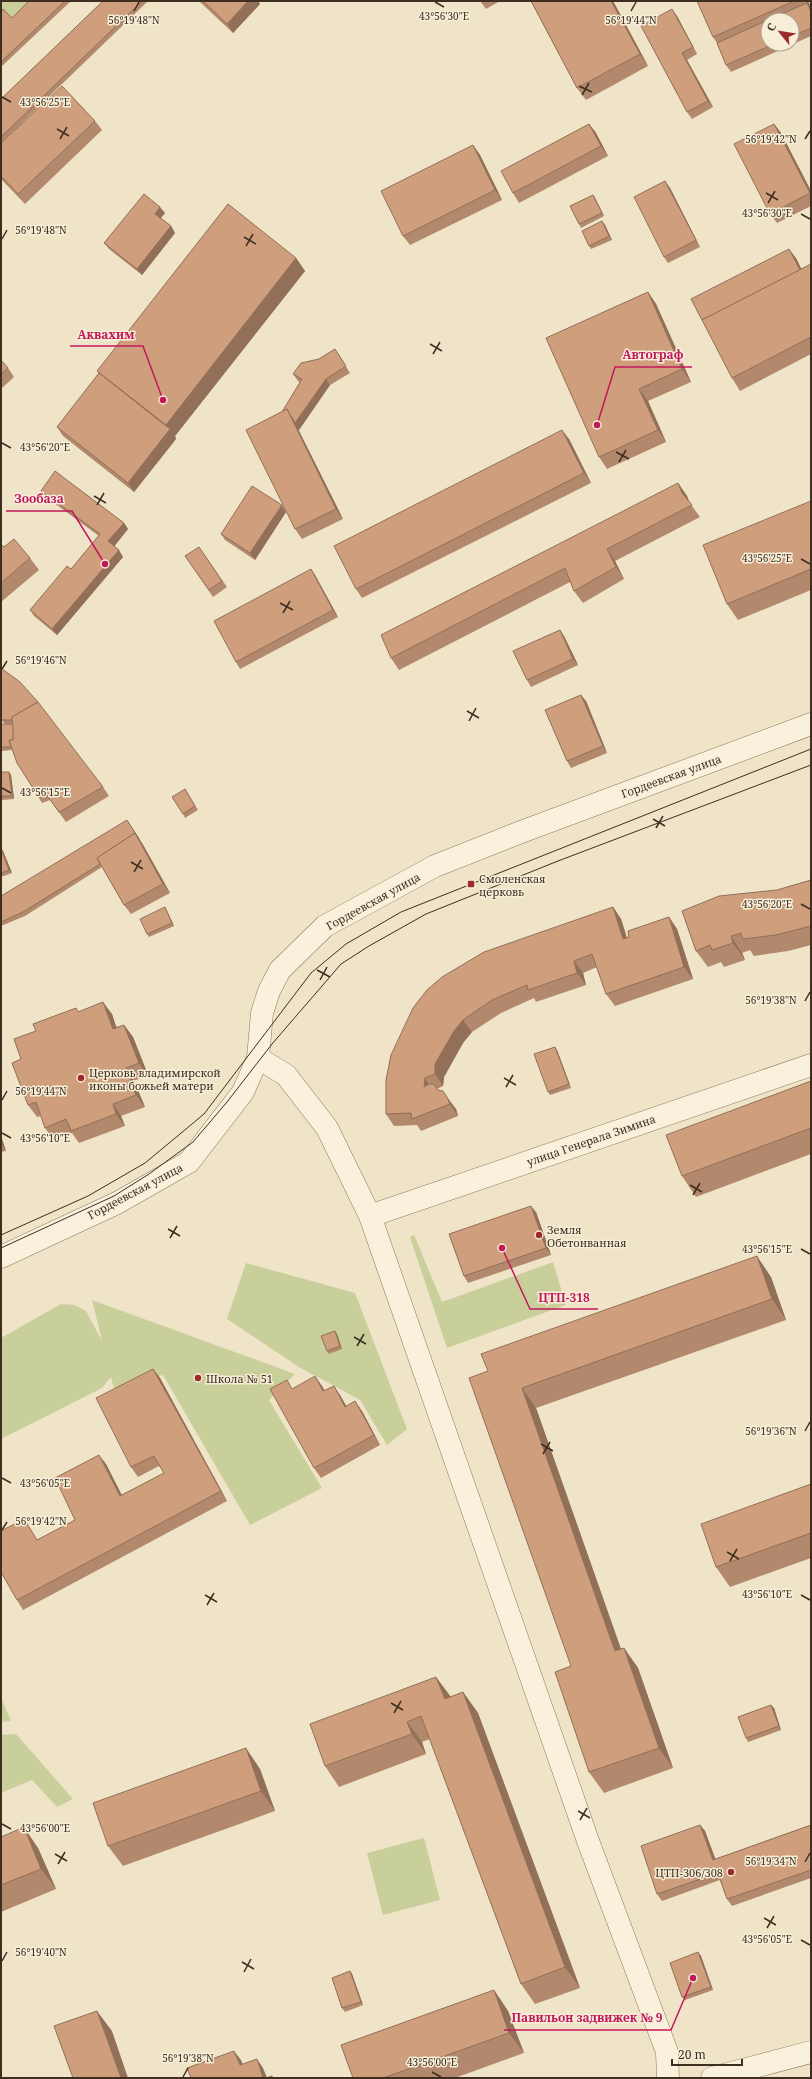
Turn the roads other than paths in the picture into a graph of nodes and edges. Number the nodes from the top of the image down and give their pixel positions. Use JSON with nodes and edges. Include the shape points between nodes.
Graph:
{"nodes":[{"id":1,"x":811,"y":724,"type":"edge"},
{"id":2,"x":258,"y":1058,"type":"junction"},
{"id":3,"x":811,"y":1065,"type":"edge"},
{"id":4,"x":370,"y":1216,"type":"junction"},
{"id":5,"x":1,"y":1257,"type":"edge"},
{"id":6,"x":811,"y":2052,"type":"edge"},
{"id":7,"x":668,"y":2078,"type":"edge"},
{"id":8,"x":712,"y":2078,"type":"edge"}],
"edges":[{"from":1,"to":2,"type":"street","name":"Гордеевская улица","via":[[435,866],[325,926],[276,977],[262,1013]]},
{"from":2,"to":4,"type":"street","via":[[286,1074],[327,1128]]},
{"from":2,"to":5,"type":"street","name":"Гордеевская улица","via":[[243,1092],[189,1162],[117,1203]]},
{"from":3,"to":4,"type":"street","name":"улица Генерала Зимина"},
{"from":4,"to":7,"type":"street","via":[[588,1841],[667,2052]]},
{"from":6,"to":8,"type":"street"}]}
